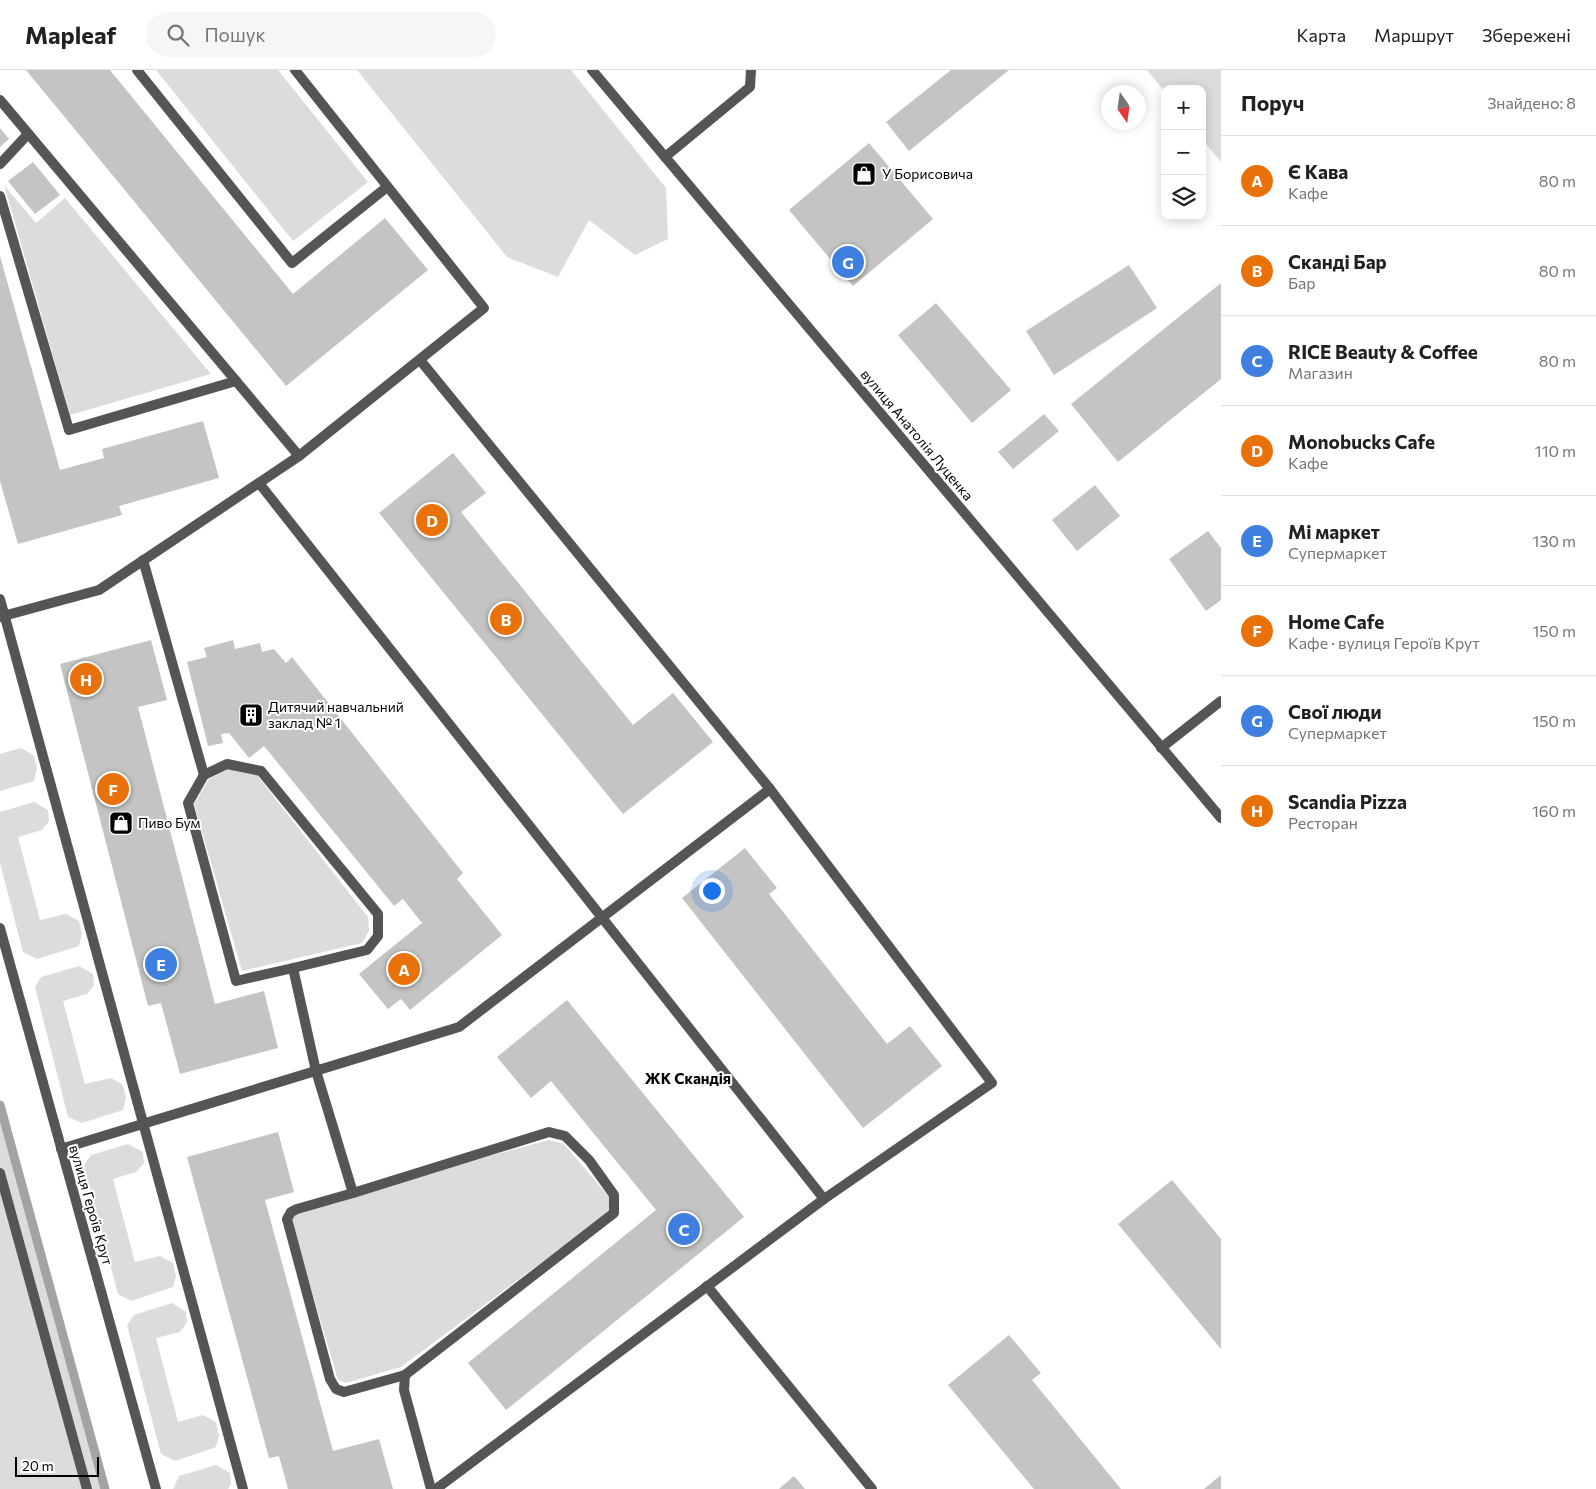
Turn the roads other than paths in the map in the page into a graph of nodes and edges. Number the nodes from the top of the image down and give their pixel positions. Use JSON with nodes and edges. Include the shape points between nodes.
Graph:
{"nodes":[{"id":1,"x":138,"y":70,"type":"edge"},
{"id":2,"x":295,"y":70,"type":"edge"},
{"id":3,"x":592,"y":70,"type":"edge"},
{"id":4,"x":751,"y":70,"type":"edge"},
{"id":5,"x":0,"y":100,"type":"edge"},
{"id":6,"x":28,"y":134,"type":"junction"},
{"id":7,"x":665,"y":157,"type":"junction"},
{"id":8,"x":0,"y":164,"type":"edge"},
{"id":9,"x":388,"y":186,"type":"junction"},
{"id":10,"x":0,"y":196,"type":"edge"},
{"id":11,"x":420,"y":360,"type":"junction"},
{"id":12,"x":236,"y":381,"type":"junction"},
{"id":13,"x":299,"y":456,"type":"junction"},
{"id":14,"x":259,"y":483,"type":"junction"},
{"id":15,"x":143,"y":560,"type":"junction"},
{"id":16,"x":0,"y":599,"type":"edge"},
{"id":17,"x":2,"y":616,"type":"edge"},
{"id":18,"x":1221,"y":701,"type":"edge"},
{"id":19,"x":1161,"y":748,"type":"junction"},
{"id":20,"x":204,"y":774,"type":"junction"},
{"id":21,"x":770,"y":789,"type":"junction"},
{"id":22,"x":1221,"y":818,"type":"edge"},
{"id":23,"x":602,"y":916,"type":"junction"},
{"id":24,"x":0,"y":928,"type":"edge"},
{"id":25,"x":292,"y":968,"type":"junction"},
{"id":26,"x":316,"y":1071,"type":"junction"},
{"id":27,"x":143,"y":1124,"type":"junction"},
{"id":28,"x":61,"y":1149,"type":"junction"},
{"id":29,"x":0,"y":1172,"type":"edge"},
{"id":30,"x":353,"y":1193,"type":"junction"},
{"id":31,"x":824,"y":1199,"type":"junction"},
{"id":32,"x":707,"y":1286,"type":"junction"},
{"id":33,"x":405,"y":1375,"type":"junction"},
{"id":34,"x":87,"y":1489,"type":"edge"},
{"id":35,"x":156,"y":1489,"type":"edge"},
{"id":36,"x":242,"y":1489,"type":"edge"},
{"id":37,"x":431,"y":1489,"type":"edge"},
{"id":38,"x":436,"y":1489,"type":"edge"},
{"id":39,"x":872,"y":1489,"type":"edge"}],
"edges":[{"from":1,"to":9,"type":"street","via":[[292,263]]},
{"from":2,"to":9,"type":"street"},
{"from":3,"to":7,"type":"street","name":"вулиця Анатолія Луценка"},
{"from":4,"to":7,"type":"street","via":[[750,87]]},
{"from":5,"to":6,"type":"street"},
{"from":6,"to":8,"type":"street"},
{"from":6,"to":12,"type":"street"},
{"from":7,"to":19,"type":"street","name":"вулиця Анатолія Луценка"},
{"from":9,"to":11,"type":"street","via":[[484,308]]},
{"from":10,"to":12,"type":"street","via":[[69,430]]},
{"from":11,"to":13,"type":"street"},
{"from":11,"to":21,"type":"street"},
{"from":12,"to":13,"type":"street"},
{"from":13,"to":14,"type":"street"},
{"from":14,"to":15,"type":"street"},
{"from":14,"to":23,"type":"street"},
{"from":15,"to":17,"type":"street","via":[[99,590]]},
{"from":15,"to":20,"type":"street"},
{"from":16,"to":17,"type":"street"},
{"from":17,"to":27,"type":"street"},
{"from":18,"to":19,"type":"street"},
{"from":19,"to":22,"type":"street","name":"вулиця Анатолія Луценка"},
{"from":20,"to":25,"type":"street","via":[[188,803],[236,981]]},
{"from":20,"to":25,"type":"street","via":[[228,764],[261,771],[378,914],[378,936],[367,950]]},
{"from":21,"to":23,"type":"street"},
{"from":21,"to":31,"type":"street","via":[[992,1083]]},
{"from":23,"to":26,"type":"street","via":[[459,1027]]},
{"from":23,"to":31,"type":"street"},
{"from":24,"to":28,"type":"street","name":"вулиця Героїв Крут"},
{"from":25,"to":26,"type":"street"},
{"from":26,"to":27,"type":"street"},
{"from":26,"to":30,"type":"street"},
{"from":27,"to":28,"type":"street"},
{"from":27,"to":36,"type":"street"},
{"from":28,"to":35,"type":"street","name":"вулиця Героїв Крут"},
{"from":29,"to":34,"type":"street"},
{"from":30,"to":33,"type":"street","via":[[297,1209],[287,1219],[330,1379],[336,1389],[344,1392]]},
{"from":30,"to":33,"type":"street","via":[[549,1132],[565,1136],[589,1160],[614,1195],[614,1213]]},
{"from":31,"to":32,"type":"street"},
{"from":32,"to":38,"type":"street"},
{"from":32,"to":39,"type":"street"},
{"from":33,"to":37,"type":"street","via":[[404,1390]]}]}
